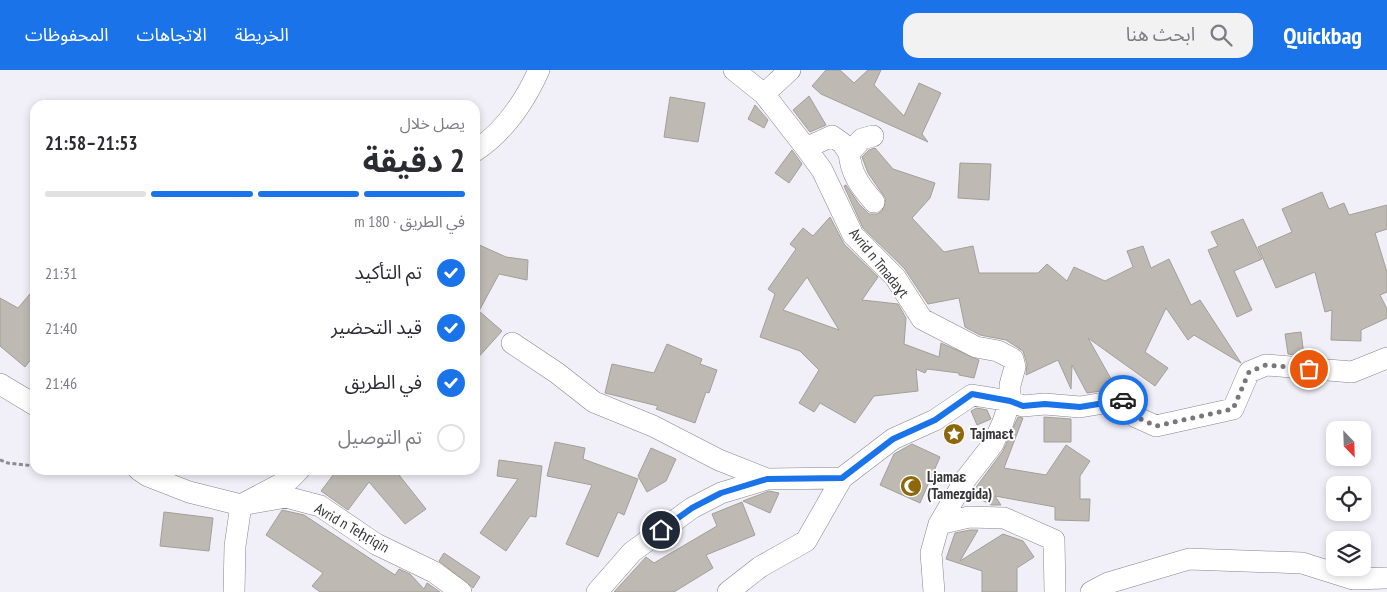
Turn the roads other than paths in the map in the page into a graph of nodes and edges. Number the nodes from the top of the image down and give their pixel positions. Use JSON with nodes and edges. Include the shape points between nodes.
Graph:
{"nodes":[{"id":1,"x":539,"y":70,"type":"edge"},
{"id":2,"x":734,"y":70,"type":"edge"},
{"id":3,"x":790,"y":70,"type":"edge"},
{"id":4,"x":764,"y":94,"type":"junction"},
{"id":5,"x":873,"y":136,"type":"dead end"},
{"id":6,"x":480,"y":148,"type":"edge"},
{"id":7,"x":806,"y":148,"type":"junction"},
{"id":8,"x":849,"y":153,"type":"junction"},
{"id":9,"x":874,"y":202,"type":"dead end"},
{"id":10,"x":512,"y":343,"type":"dead end"},
{"id":11,"x":1387,"y":358,"type":"edge"},
{"id":12,"x":0,"y":384,"type":"edge"},
{"id":13,"x":1010,"y":401,"type":"junction"},
{"id":14,"x":30,"y":402,"type":"edge"},
{"id":15,"x":148,"y":475,"type":"edge"},
{"id":16,"x":294,"y":475,"type":"edge"},
{"id":17,"x":842,"y":478,"type":"junction"},
{"id":18,"x":767,"y":479,"type":"junction"},
{"id":19,"x":240,"y":506,"type":"junction"},
{"id":20,"x":939,"y":524,"type":"junction"},
{"id":21,"x":1386,"y":578,"type":"edge"},
{"id":22,"x":234,"y":592,"type":"edge"},
{"id":23,"x":461,"y":592,"type":"edge"},
{"id":24,"x":597,"y":592,"type":"edge"},
{"id":25,"x":728,"y":592,"type":"edge"},
{"id":26,"x":934,"y":592,"type":"edge"},
{"id":27,"x":1055,"y":592,"type":"edge"},
{"id":28,"x":1091,"y":592,"type":"edge"}],
"edges":[{"from":1,"to":6,"type":"street","via":[[512,116]]},
{"from":2,"to":4,"type":"street","name":"Avrid n Tmadaɣt"},
{"from":3,"to":4,"type":"street"},
{"from":4,"to":7,"type":"street","name":"Avrid n Tmadaɣt"},
{"from":5,"to":8,"type":"street","via":[[862,139]]},
{"from":7,"to":8,"type":"street","via":[[832,136]]},
{"from":7,"to":13,"type":"street","name":"Avrid n Tmadaɣt","via":[[822,170],[852,235],[894,277],[922,319],[976,347],[998,351],[1013,359],[1015,367]]},
{"from":8,"to":9,"type":"street","via":[[850,168]]},
{"from":10,"to":18,"type":"street","via":[[557,372],[594,402]]},
{"from":11,"to":13,"type":"street","via":[[1352,372],[1266,365],[1249,372],[1233,409],[1156,426],[1136,417],[1122,400],[1080,407],[1023,406]]},
{"from":12,"to":14,"type":"street"},
{"from":13,"to":17,"type":"street","via":[[972,394],[935,420],[893,439]]},
{"from":13,"to":20,"type":"street","via":[[993,444],[965,480]]},
{"from":15,"to":19,"type":"street","name":"Avrid n Teḥṛiqin","via":[[189,492]]},
{"from":16,"to":19,"type":"street"},
{"from":17,"to":18,"type":"street"},
{"from":17,"to":25,"type":"street","via":[[806,541],[760,568]]},
{"from":18,"to":24,"type":"street","via":[[721,493],[692,508],[632,552]]},
{"from":19,"to":22,"type":"street"},
{"from":19,"to":23,"type":"street","name":"Avrid n Teḥṛiqin","via":[[286,497],[320,506],[376,544],[434,572]]},
{"from":20,"to":26,"type":"street","via":[[931,553]]},
{"from":20,"to":27,"type":"street","via":[[969,517],[1004,518],[1054,540]]},
{"from":21,"to":28,"type":"street","via":[[1353,579],[1302,563],[1189,559],[1108,583]]}]}
